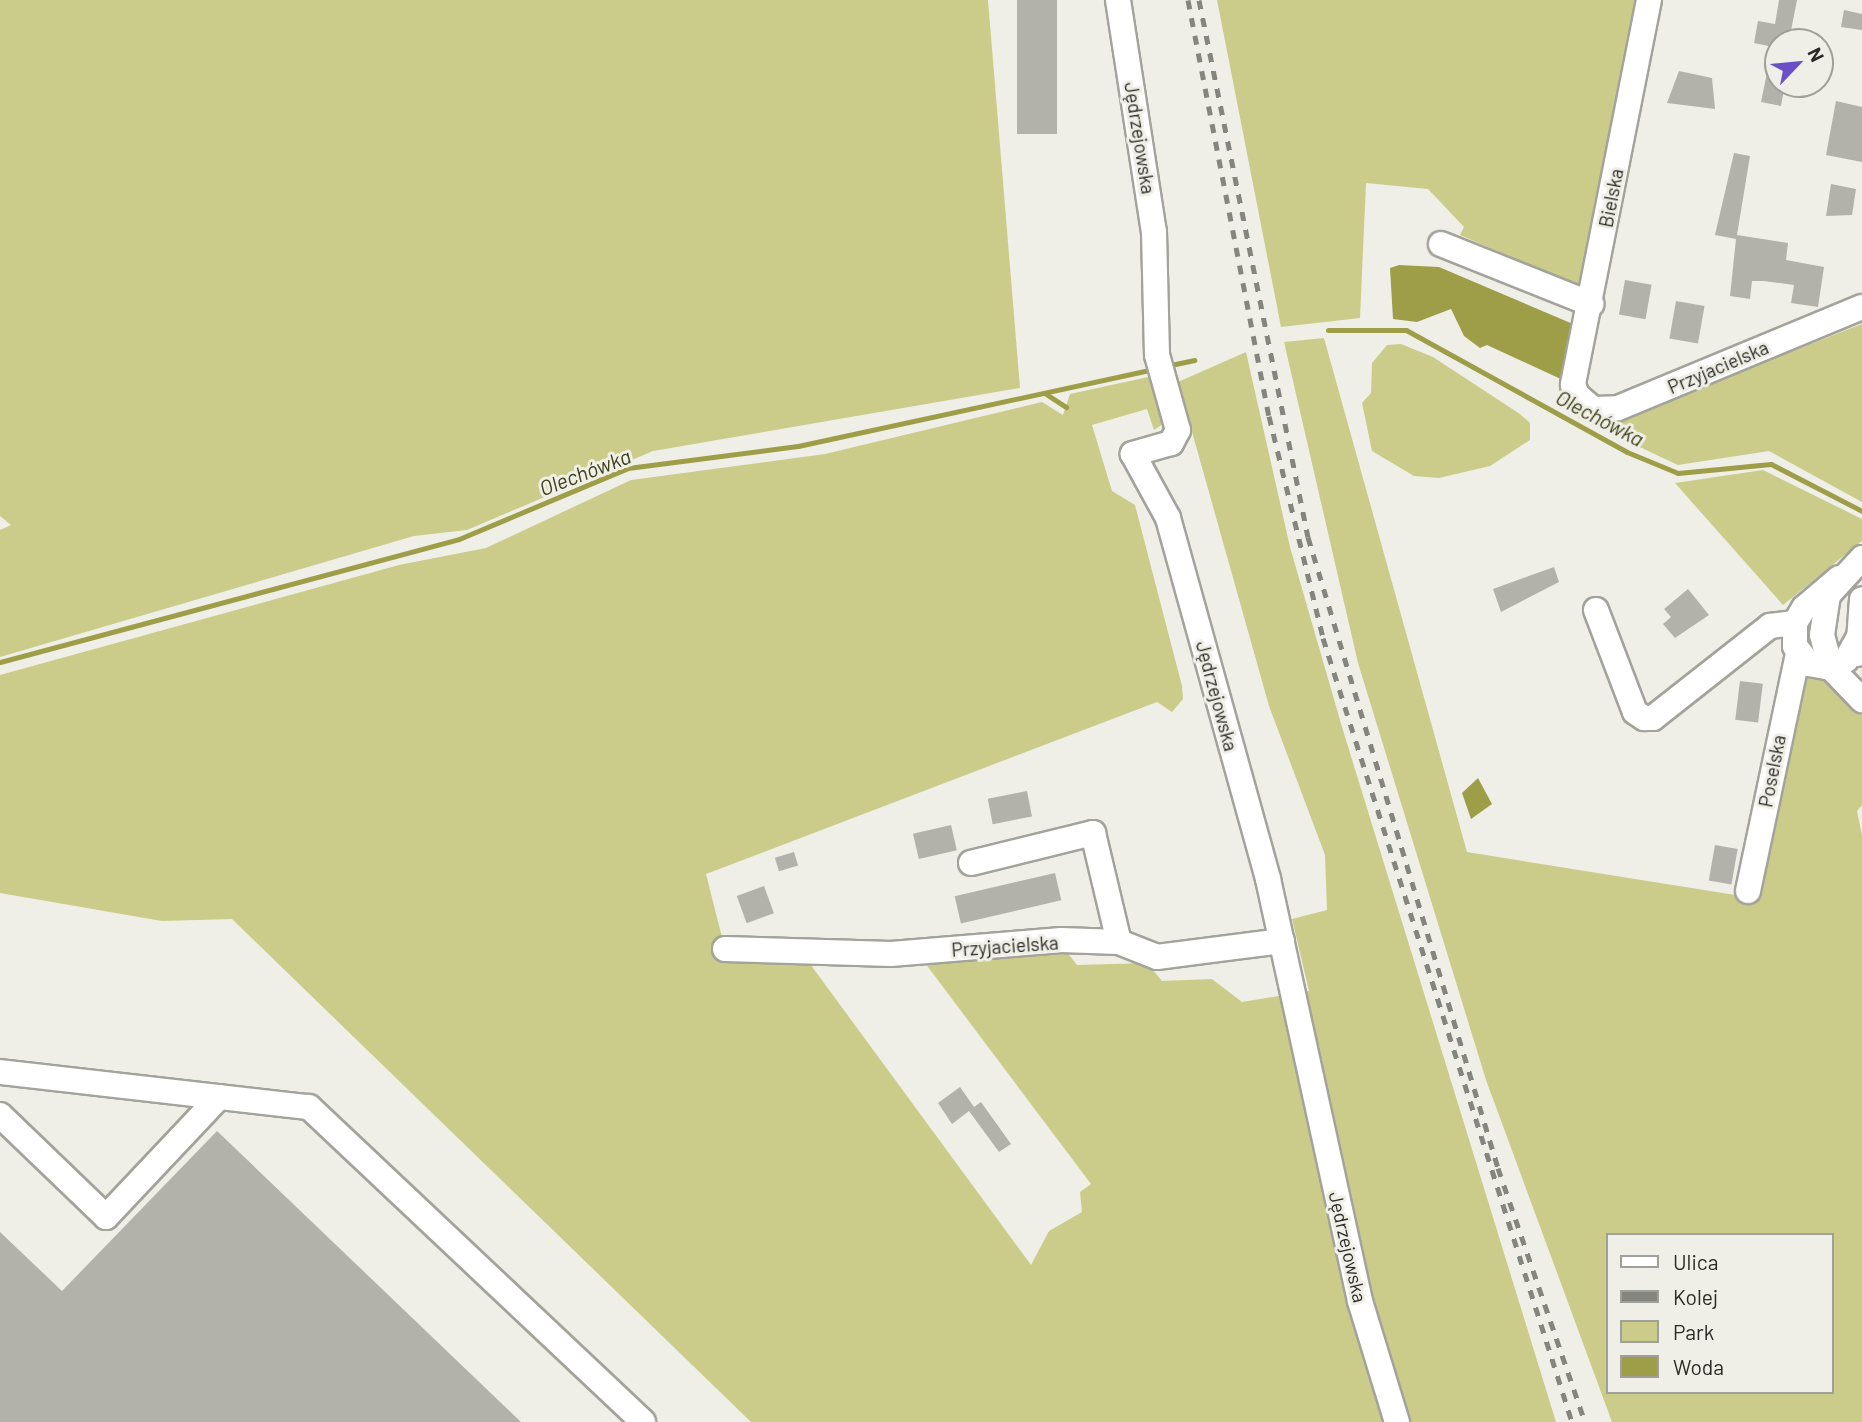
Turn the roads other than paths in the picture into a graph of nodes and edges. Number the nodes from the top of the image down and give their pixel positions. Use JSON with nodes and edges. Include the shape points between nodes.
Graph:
{"nodes":[{"id":1,"x":1118,"y":0,"type":"edge"},
{"id":2,"x":1649,"y":0,"type":"edge"},
{"id":3,"x":1441,"y":244,"type":"dead end"},
{"id":4,"x":1591,"y":304,"type":"junction"},
{"id":5,"x":1862,"y":307,"type":"edge"},
{"id":6,"x":1577,"y":395,"type":"joint"},
{"id":7,"x":1862,"y":558,"type":"edge"},
{"id":8,"x":1830,"y":588,"type":"junction"},
{"id":9,"x":1596,"y":610,"type":"dead end"},
{"id":10,"x":1860,"y":618,"type":"edge"},
{"id":11,"x":1795,"y":623,"type":"junction"},
{"id":12,"x":1798,"y":653,"type":"junction"},
{"id":13,"x":1831,"y":668,"type":"junction"},
{"id":14,"x":1861,"y":699,"type":"edge"},
{"id":15,"x":971,"y":863,"type":"dead end"},
{"id":16,"x":1748,"y":891,"type":"dead end"},
{"id":17,"x":1282,"y":941,"type":"junction"},
{"id":18,"x":1119,"y":942,"type":"junction"},
{"id":19,"x":725,"y":949,"type":"dead end"},
{"id":20,"x":0,"y":1072,"type":"edge"},
{"id":21,"x":219,"y":1097,"type":"junction"},
{"id":22,"x":0,"y":1115,"type":"edge"},
{"id":23,"x":643,"y":1422,"type":"edge"},
{"id":24,"x":1397,"y":1422,"type":"edge"}],
"edges":[{"from":1,"to":17,"type":"street","name":"Jędrzejowska","via":[[1154,232],[1157,355],[1178,436],[1132,454],[1168,518]]},
{"from":2,"to":4,"type":"street","name":"Bielska"},
{"from":3,"to":4,"type":"street"},
{"from":4,"to":6,"type":"street","name":"Bielska"},
{"from":5,"to":6,"type":"street","name":"Przyjacielska","via":[[1618,408],[1593,409]]},
{"from":7,"to":8,"type":"street"},
{"from":8,"to":10,"type":"street","via":[[1847,600]]},
{"from":8,"to":11,"type":"street"},
{"from":8,"to":13,"type":"street","via":[[1822,635]]},
{"from":9,"to":11,"type":"street","via":[[1635,712],[1644,718],[1653,718],[1770,626]]},
{"from":10,"to":13,"type":"street","via":[[1846,660]]},
{"from":10,"to":14,"type":"street"},
{"from":11,"to":12,"type":"street","name":"Poselska"},
{"from":12,"to":13,"type":"street","via":[[1809,664]]},
{"from":12,"to":16,"type":"street","name":"Poselska"},
{"from":13,"to":14,"type":"street"},
{"from":15,"to":18,"type":"street","via":[[1093,833]]},
{"from":17,"to":18,"type":"street","name":"Przyjacielska","via":[[1157,957]]},
{"from":17,"to":24,"type":"street","name":"Jędrzejowska","via":[[1360,1301]]},
{"from":18,"to":19,"type":"street","name":"Przyjacielska","via":[[891,954]]},
{"from":20,"to":21,"type":"street"},
{"from":21,"to":22,"type":"street","via":[[106,1217]]},
{"from":21,"to":23,"type":"street","via":[[309,1107],[326,1117]]}]}
